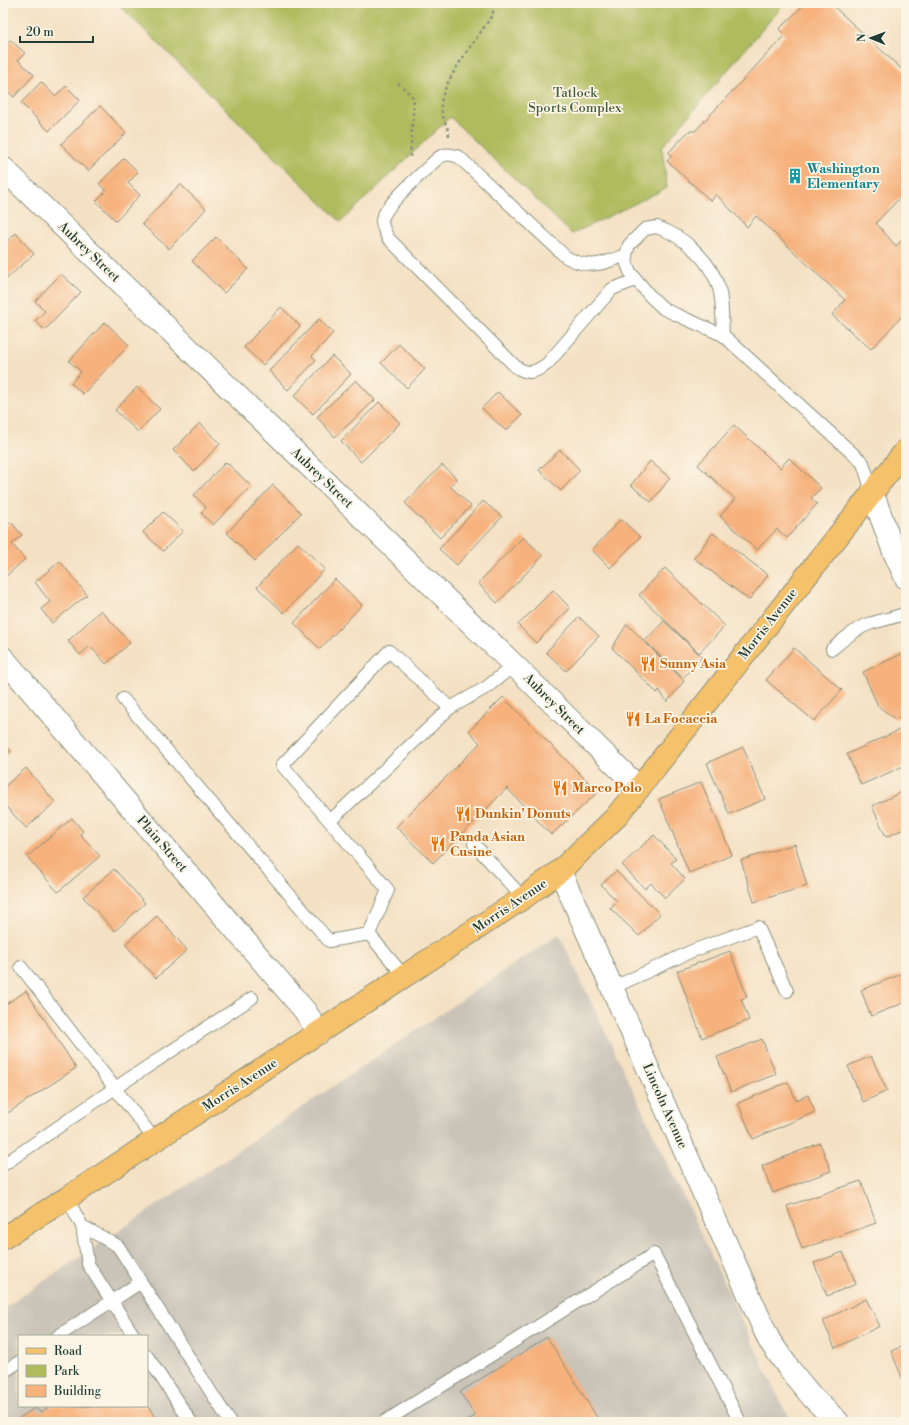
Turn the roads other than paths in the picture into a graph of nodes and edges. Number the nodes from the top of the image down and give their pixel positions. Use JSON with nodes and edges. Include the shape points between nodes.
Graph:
{"nodes":[{"id":1,"x":3,"y":168,"type":"edge"},
{"id":2,"x":626,"y":255,"type":"junction"},
{"id":3,"x":636,"y":280,"type":"junction"},
{"id":4,"x":723,"y":334,"type":"junction"},
{"id":5,"x":906,"y":450,"type":"edge"},
{"id":6,"x":872,"y":492,"type":"junction"},
{"id":7,"x":906,"y":578,"type":"edge"},
{"id":8,"x":906,"y":614,"type":"edge"},
{"id":9,"x":832,"y":649,"type":"dead end"},
{"id":10,"x":3,"y":658,"type":"edge"},
{"id":11,"x":514,"y":665,"type":"junction"},
{"id":12,"x":124,"y":699,"type":"dead end"},
{"id":13,"x":450,"y":708,"type":"junction"},
{"id":14,"x":639,"y":788,"type":"junction"},
{"id":15,"x":330,"y":821,"type":"junction"},
{"id":16,"x":474,"y":844,"type":"dead end"},
{"id":17,"x":560,"y":871,"type":"junction"},
{"id":18,"x":523,"y":898,"type":"junction"},
{"id":19,"x":369,"y":934,"type":"junction"},
{"id":20,"x":21,"y":967,"type":"dead end"},
{"id":21,"x":404,"y":976,"type":"junction"},
{"id":22,"x":612,"y":988,"type":"junction"},
{"id":23,"x":787,"y":991,"type":"dead end"},
{"id":24,"x":252,"y":998,"type":"dead end"},
{"id":25,"x":319,"y":1033,"type":"junction"},
{"id":26,"x":115,"y":1088,"type":"junction"},
{"id":27,"x":155,"y":1140,"type":"junction"},
{"id":28,"x":3,"y":1165,"type":"edge"},
{"id":29,"x":67,"y":1198,"type":"junction"},
{"id":30,"x":82,"y":1226,"type":"junction"},
{"id":31,"x":3,"y":1238,"type":"edge"},
{"id":32,"x":141,"y":1282,"type":"junction"},
{"id":33,"x":110,"y":1300,"type":"junction"},
{"id":34,"x":60,"y":1335,"type":"edge"},
{"id":35,"x":133,"y":1335,"type":"edge"},
{"id":36,"x":148,"y":1358,"type":"edge"},
{"id":37,"x":18,"y":1363,"type":"edge"},
{"id":38,"x":3,"y":1372,"type":"edge"},
{"id":39,"x":191,"y":1422,"type":"edge"},
{"id":40,"x":230,"y":1422,"type":"edge"},
{"id":41,"x":384,"y":1422,"type":"edge"},
{"id":42,"x":740,"y":1422,"type":"edge"},
{"id":43,"x":838,"y":1422,"type":"edge"}],
"edges":[{"from":1,"to":11,"type":"street","name":"Aubrey Street"},
{"from":2,"to":3,"type":"lane","via":[[630,272]]},
{"from":2,"to":3,"type":"lane","via":[[602,264],[589,265],[566,257],[459,157],[451,154],[444,154],[438,158],[393,201],[385,211],[382,221],[383,230],[388,238],[516,367],[524,372],[538,371],[547,364],[612,289]]},
{"from":2,"to":4,"type":"lane","via":[[629,245],[636,236],[645,229],[657,227],[670,232],[691,247],[706,262],[719,289]]},
{"from":3,"to":4,"type":"lane","via":[[664,309]]},
{"from":4,"to":6,"type":"lane","via":[[863,463]]},
{"from":5,"to":6,"type":"main road","name":"Morris Avenue"},
{"from":6,"to":7,"type":"street"},
{"from":6,"to":14,"type":"main road","name":"Morris Avenue"},
{"from":8,"to":9,"type":"lane","via":[[869,624]]},
{"from":10,"to":25,"type":"street","name":"Plain Street","via":[[305,1011]]},
{"from":11,"to":13,"type":"lane","via":[[487,687]]},
{"from":11,"to":14,"type":"street","name":"Aubrey Street"},
{"from":12,"to":19,"type":"lane","via":[[330,941]]},
{"from":13,"to":15,"type":"lane"},
{"from":13,"to":15,"type":"lane","via":[[389,651],[282,765]]},
{"from":14,"to":17,"type":"main road","name":"Morris Avenue","via":[[614,819]]},
{"from":15,"to":19,"type":"lane","via":[[388,890]]},
{"from":16,"to":18,"type":"lane"},
{"from":17,"to":18,"type":"main road","name":"Morris Avenue"},
{"from":17,"to":22,"type":"street","name":"Lincoln Avenue"},
{"from":18,"to":21,"type":"main road","name":"Morris Avenue"},
{"from":19,"to":21,"type":"lane"},
{"from":20,"to":26,"type":"lane"},
{"from":21,"to":25,"type":"main road","name":"Morris Avenue"},
{"from":22,"to":23,"type":"lane","via":[[692,951],[758,927]]},
{"from":22,"to":43,"type":"street","name":"Lincoln Avenue","via":[[769,1340],[813,1398]]},
{"from":24,"to":26,"type":"lane"},
{"from":25,"to":27,"type":"main road","name":"Morris Avenue"},
{"from":26,"to":27,"type":"lane"},
{"from":26,"to":28,"type":"lane"},
{"from":27,"to":29,"type":"main road","name":"Morris Avenue"},
{"from":29,"to":30,"type":"lane"},
{"from":29,"to":31,"type":"main road","name":"Morris Avenue"},
{"from":30,"to":32,"type":"lane","via":[[118,1246]]},
{"from":30,"to":33,"type":"lane","via":[[88,1264]]},
{"from":32,"to":33,"type":"lane"},
{"from":32,"to":40,"type":"lane"},
{"from":33,"to":34,"type":"lane"},
{"from":33,"to":35,"type":"lane"},
{"from":36,"to":39,"type":"lane"},
{"from":37,"to":38,"type":"lane"},
{"from":41,"to":42,"type":"lane","via":[[654,1254]]}]}
